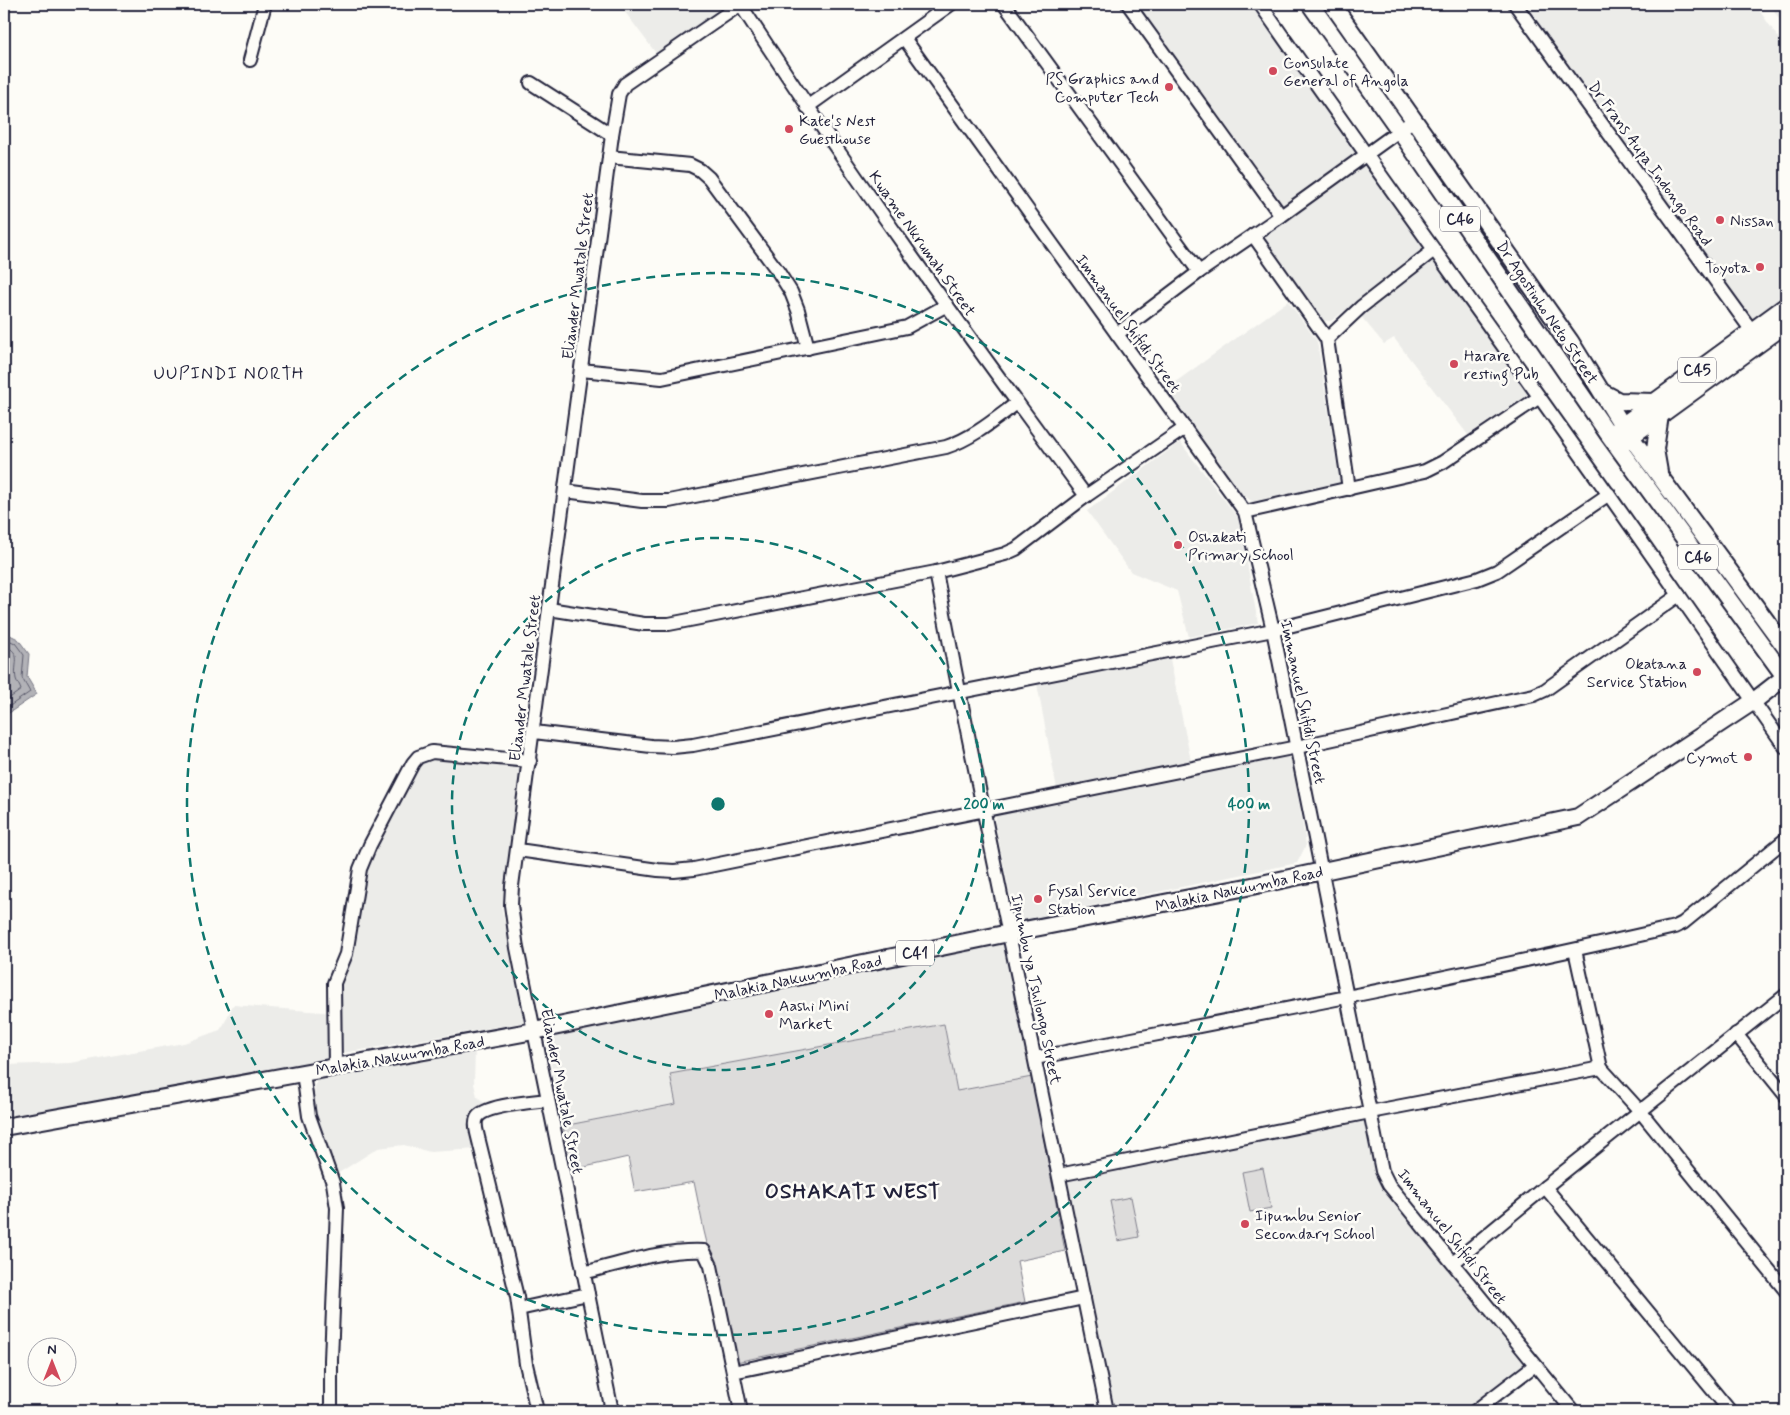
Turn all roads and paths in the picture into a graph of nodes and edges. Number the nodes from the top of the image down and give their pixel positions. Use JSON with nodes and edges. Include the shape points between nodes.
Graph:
{"nodes":[{"id":1,"x":265,"y":4,"type":"edge"},
{"id":2,"x":740,"y":4,"type":"edge"},
{"id":3,"x":952,"y":4,"type":"edge"},
{"id":4,"x":1004,"y":4,"type":"edge"},
{"id":5,"x":1128,"y":4,"type":"edge"},
{"id":6,"x":1260,"y":4,"type":"edge"},
{"id":7,"x":1310,"y":4,"type":"edge"},
{"id":8,"x":1332,"y":4,"type":"edge"},
{"id":9,"x":1515,"y":4,"type":"edge"},
{"id":10,"x":904,"y":38,"type":"junction"},
{"id":11,"x":250,"y":60,"type":"dead end"},
{"id":12,"x":531,"y":83,"type":"dead end"},
{"id":13,"x":807,"y":107,"type":"junction"},
{"id":14,"x":1414,"y":120,"type":"junction"},
{"id":15,"x":1400,"y":131,"type":"junction"},
{"id":16,"x":612,"y":136,"type":"junction"},
{"id":17,"x":1366,"y":156,"type":"junction"},
{"id":18,"x":609,"y":157,"type":"junction"},
{"id":19,"x":1282,"y":216,"type":"junction"},
{"id":20,"x":1253,"y":236,"type":"junction"},
{"id":21,"x":1434,"y":250,"type":"junction"},
{"id":22,"x":1199,"y":272,"type":"junction"},
{"id":23,"x":947,"y":305,"type":"junction"},
{"id":24,"x":1786,"y":306,"type":"edge"},
{"id":25,"x":1786,"y":324,"type":"edge"},
{"id":26,"x":1116,"y":334,"type":"junction"},
{"id":27,"x":1756,"y":336,"type":"junction"},
{"id":28,"x":1327,"y":339,"type":"junction"},
{"id":29,"x":808,"y":348,"type":"junction"},
{"id":30,"x":581,"y":370,"type":"junction"},
{"id":31,"x":1602,"y":392,"type":"junction"},
{"id":32,"x":1538,"y":398,"type":"junction"},
{"id":33,"x":1017,"y":403,"type":"junction"},
{"id":34,"x":1657,"y":408,"type":"junction"},
{"id":35,"x":1185,"y":428,"type":"junction"},
{"id":36,"x":1626,"y":431,"type":"junction"},
{"id":37,"x":1613,"y":441,"type":"junction"},
{"id":38,"x":1659,"y":475,"type":"junction"},
{"id":39,"x":1349,"y":489,"type":"junction"},
{"id":40,"x":565,"y":491,"type":"junction"},
{"id":41,"x":1609,"y":494,"type":"junction"},
{"id":42,"x":1086,"y":496,"type":"junction"},
{"id":43,"x":1245,"y":512,"type":"junction"},
{"id":44,"x":936,"y":572,"type":"junction"},
{"id":45,"x":1678,"y":595,"type":"junction"},
{"id":46,"x":549,"y":609,"type":"junction"},
{"id":47,"x":1273,"y":630,"type":"junction"},
{"id":48,"x":1786,"y":648,"type":"edge"},
{"id":49,"x":1786,"y":677,"type":"edge"},
{"id":50,"x":958,"y":691,"type":"junction"},
{"id":51,"x":1754,"y":700,"type":"junction"},
{"id":52,"x":534,"y":732,"type":"junction"},
{"id":53,"x":1297,"y":747,"type":"junction"},
{"id":54,"x":1786,"y":748,"type":"edge"},
{"id":55,"x":530,"y":761,"type":"junction"},
{"id":56,"x":984,"y":811,"type":"junction"},
{"id":57,"x":1786,"y":839,"type":"edge"},
{"id":58,"x":518,"y":850,"type":"junction"},
{"id":59,"x":1321,"y":870,"type":"junction"},
{"id":60,"x":1009,"y":934,"type":"junction"},
{"id":61,"x":1576,"y":950,"type":"junction"},
{"id":62,"x":1786,"y":995,"type":"edge"},
{"id":63,"x":1347,"y":997,"type":"junction"},
{"id":64,"x":534,"y":1031,"type":"junction"},
{"id":65,"x":1736,"y":1034,"type":"junction"},
{"id":66,"x":1035,"y":1058,"type":"junction"},
{"id":67,"x":335,"y":1067,"type":"junction"},
{"id":68,"x":1600,"y":1068,"type":"junction"},
{"id":69,"x":304,"y":1073,"type":"junction"},
{"id":70,"x":1786,"y":1096,"type":"edge"},
{"id":71,"x":548,"y":1100,"type":"junction"},
{"id":72,"x":1640,"y":1111,"type":"junction"},
{"id":73,"x":1370,"y":1112,"type":"junction"},
{"id":74,"x":4,"y":1127,"type":"edge"},
{"id":75,"x":1059,"y":1175,"type":"junction"},
{"id":76,"x":1545,"y":1187,"type":"junction"},
{"id":77,"x":1453,"y":1264,"type":"junction"},
{"id":78,"x":583,"y":1273,"type":"junction"},
{"id":79,"x":1786,"y":1291,"type":"edge"},
{"id":80,"x":588,"y":1294,"type":"junction"},
{"id":81,"x":1084,"y":1298,"type":"junction"},
{"id":82,"x":519,"y":1309,"type":"junction"},
{"id":83,"x":1535,"y":1365,"type":"junction"},
{"id":84,"x":732,"y":1372,"type":"junction"},
{"id":85,"x":331,"y":1411,"type":"edge"},
{"id":86,"x":537,"y":1411,"type":"edge"},
{"id":87,"x":612,"y":1411,"type":"edge"},
{"id":88,"x":741,"y":1411,"type":"edge"},
{"id":89,"x":1107,"y":1411,"type":"edge"},
{"id":90,"x":1475,"y":1411,"type":"edge"},
{"id":91,"x":1573,"y":1411,"type":"edge"},
{"id":92,"x":1730,"y":1411,"type":"edge"}],
"edges":[{"from":1,"to":11,"type":"street"},
{"from":2,"to":13,"type":"street","name":"Kwame Nkrumah Street"},
{"from":2,"to":16,"type":"street","name":"Eliander Mwatale Street","via":[[625,84],[619,94]]},
{"from":3,"to":10,"type":"street"},
{"from":4,"to":22,"type":"street"},
{"from":5,"to":19,"type":"street"},
{"from":6,"to":17,"type":"street"},
{"from":7,"to":15,"type":"main road","name":"Dr Agostinho Neto Street","number":"C46"},
{"from":8,"to":14,"type":"main road","name":"Dr Agostinho Neto Street","number":"C46"},
{"from":9,"to":27,"type":"street","name":"Dr Frans Aupa Indongo Road"},
{"from":10,"to":13,"type":"street"},
{"from":10,"to":26,"type":"street","name":"Immanuel Shifidi Street"},
{"from":12,"to":16,"type":"street"},
{"from":13,"to":23,"type":"street","name":"Kwame Nkrumah Street"},
{"from":14,"to":15,"type":"street"},
{"from":14,"to":31,"type":"main road","name":"Dr Agostinho Neto Street","number":"C46","via":[[1570,341]]},
{"from":15,"to":17,"type":"street"},
{"from":15,"to":37,"type":"main road","name":"Dr Agostinho Neto Street","number":"C46"},
{"from":16,"to":18,"type":"street","name":"Eliander Mwatale Street"},
{"from":17,"to":19,"type":"street"},
{"from":17,"to":21,"type":"street"},
{"from":18,"to":29,"type":"street","via":[[690,165],[709,178],[791,292]]},
{"from":18,"to":30,"type":"street","name":"Eliander Mwatale Street"},
{"from":19,"to":20,"type":"street"},
{"from":20,"to":22,"type":"street"},
{"from":20,"to":28,"type":"street"},
{"from":21,"to":28,"type":"street","via":[[1361,307]]},
{"from":21,"to":32,"type":"street"},
{"from":22,"to":26,"type":"street"},
{"from":23,"to":29,"type":"street","via":[[907,327]]},
{"from":23,"to":33,"type":"street","name":"Kwame Nkrumah Street"},
{"from":24,"to":27,"type":"main road","number":"C45"},
{"from":25,"to":27,"type":"main road","number":"C45"},
{"from":26,"to":35,"type":"street","name":"Immanuel Shifidi Street"},
{"from":27,"to":34,"type":"main road","number":"C45"},
{"from":28,"to":39,"type":"street"},
{"from":29,"to":30,"type":"street","via":[[662,378]]},
{"from":30,"to":40,"type":"street","name":"Eliander Mwatale Street"},
{"from":31,"to":34,"type":"main road","via":[[1619,401]]},
{"from":31,"to":36,"type":"main road","name":"Dr Agostinho Neto Street","number":"C46"},
{"from":32,"to":39,"type":"street","via":[[1435,467]]},
{"from":32,"to":41,"type":"street"},
{"from":33,"to":40,"type":"street","via":[[972,435],[946,447],[669,502]]},
{"from":33,"to":42,"type":"street","name":"Kwame Nkrumah Street"},
{"from":34,"to":36,"type":"main road","number":"C45"},
{"from":34,"to":38,"type":"main road","via":[[1655,449]]},
{"from":35,"to":42,"type":"street"},
{"from":35,"to":43,"type":"street","name":"Immanuel Shifidi Street"},
{"from":36,"to":37,"type":"main road","number":"C45"},
{"from":36,"to":38,"type":"main road","number":"C46"},
{"from":37,"to":49,"type":"main road","number":"C46"},
{"from":38,"to":48,"type":"main road","number":"C46"},
{"from":39,"to":43,"type":"street"},
{"from":40,"to":46,"type":"street","name":"Eliander Mwatale Street"},
{"from":41,"to":45,"type":"street"},
{"from":41,"to":47,"type":"street","via":[[1488,576]]},
{"from":42,"to":44,"type":"street","via":[[1016,549]]},
{"from":43,"to":47,"type":"street","name":"Immanuel Shifidi Street"},
{"from":44,"to":46,"type":"street","via":[[669,624],[644,624]]},
{"from":44,"to":50,"type":"street","name":"Iipumbu ya Tshilongo Street"},
{"from":45,"to":51,"type":"street"},
{"from":45,"to":53,"type":"street","via":[[1546,690],[1534,695]]},
{"from":46,"to":52,"type":"street","name":"Eliander Mwatale Street"},
{"from":47,"to":50,"type":"street"},
{"from":47,"to":53,"type":"street","name":"Immanuel Shifidi Street"},
{"from":49,"to":51,"type":"main road","name":"Malakia Nakuumba Road","number":"C41"},
{"from":50,"to":52,"type":"street","via":[[673,747]]},
{"from":50,"to":56,"type":"street","name":"Iipumbu ya Tshilongo Street"},
{"from":51,"to":54,"type":"street"},
{"from":51,"to":59,"type":"main road","name":"Malakia Nakuumba Road","number":"C41","via":[[1578,817]]},
{"from":52,"to":55,"type":"street","name":"Eliander Mwatale Street"},
{"from":53,"to":56,"type":"street"},
{"from":53,"to":59,"type":"street","name":"Immanuel Shifidi Street"},
{"from":55,"to":58,"type":"street","name":"Eliander Mwatale Street"},
{"from":55,"to":67,"type":"street","via":[[432,752],[418,757],[413,763],[360,869],[346,954],[334,983]]},
{"from":56,"to":58,"type":"street","via":[[674,871]]},
{"from":56,"to":60,"type":"street","name":"Iipumbu ya Tshilongo Street"},
{"from":57,"to":61,"type":"street","via":[[1683,923]]},
{"from":58,"to":64,"type":"street","name":"Eliander Mwatale Street","via":[[511,905]]},
{"from":59,"to":60,"type":"main road","name":"Malakia Nakuumba Road","number":"C41"},
{"from":59,"to":63,"type":"street","name":"Immanuel Shifidi Street"},
{"from":60,"to":64,"type":"main road","name":"Malakia Nakuumba Road","number":"C41"},
{"from":60,"to":66,"type":"street","name":"Iipumbu ya Tshilongo Street"},
{"from":61,"to":63,"type":"street"},
{"from":61,"to":68,"type":"street"},
{"from":62,"to":65,"type":"street"},
{"from":63,"to":66,"type":"street"},
{"from":63,"to":73,"type":"street","name":"Immanuel Shifidi Street"},
{"from":64,"to":67,"type":"main road","name":"Malakia Nakuumba Road","number":"C41"},
{"from":64,"to":71,"type":"street","name":"Eliander Mwatale Street"},
{"from":65,"to":70,"type":"street"},
{"from":65,"to":72,"type":"street"},
{"from":66,"to":75,"type":"street","name":"Iipumbu ya Tshilongo Street"},
{"from":67,"to":69,"type":"main road","name":"Malakia Nakuumba Road","number":"C41"},
{"from":68,"to":72,"type":"street"},
{"from":68,"to":73,"type":"street"},
{"from":69,"to":74,"type":"main road","name":"Malakia Nakuumba Road","number":"C41"},
{"from":69,"to":85,"type":"street","via":[[309,1116],[333,1183],[337,1208]]},
{"from":71,"to":78,"type":"street","name":"Eliander Mwatale Street"},
{"from":71,"to":82,"type":"street","via":[[496,1108],[483,1112],[476,1122]]},
{"from":72,"to":76,"type":"street"},
{"from":72,"to":79,"type":"street"},
{"from":73,"to":75,"type":"street"},
{"from":73,"to":77,"type":"street","name":"Immanuel Shifidi Street","via":[[1384,1178]]},
{"from":75,"to":81,"type":"street","name":"Iipumbu ya Tshilongo Street"},
{"from":76,"to":77,"type":"street"},
{"from":76,"to":92,"type":"street"},
{"from":77,"to":83,"type":"street","name":"Immanuel Shifidi Street"},
{"from":78,"to":80,"type":"street","name":"Eliander Mwatale Street"},
{"from":78,"to":84,"type":"street","via":[[660,1254],[704,1251],[711,1266]]},
{"from":80,"to":82,"type":"street"},
{"from":80,"to":87,"type":"street","name":"Eliander Mwatale Street"},
{"from":81,"to":84,"type":"street"},
{"from":81,"to":89,"type":"street","name":"Iipumbu ya Tshilongo Street"},
{"from":82,"to":86,"type":"street","via":[[526,1364]]},
{"from":83,"to":90,"type":"street"},
{"from":83,"to":91,"type":"street","name":"Immanuel Shifidi Street"},
{"from":84,"to":88,"type":"street"}]}
